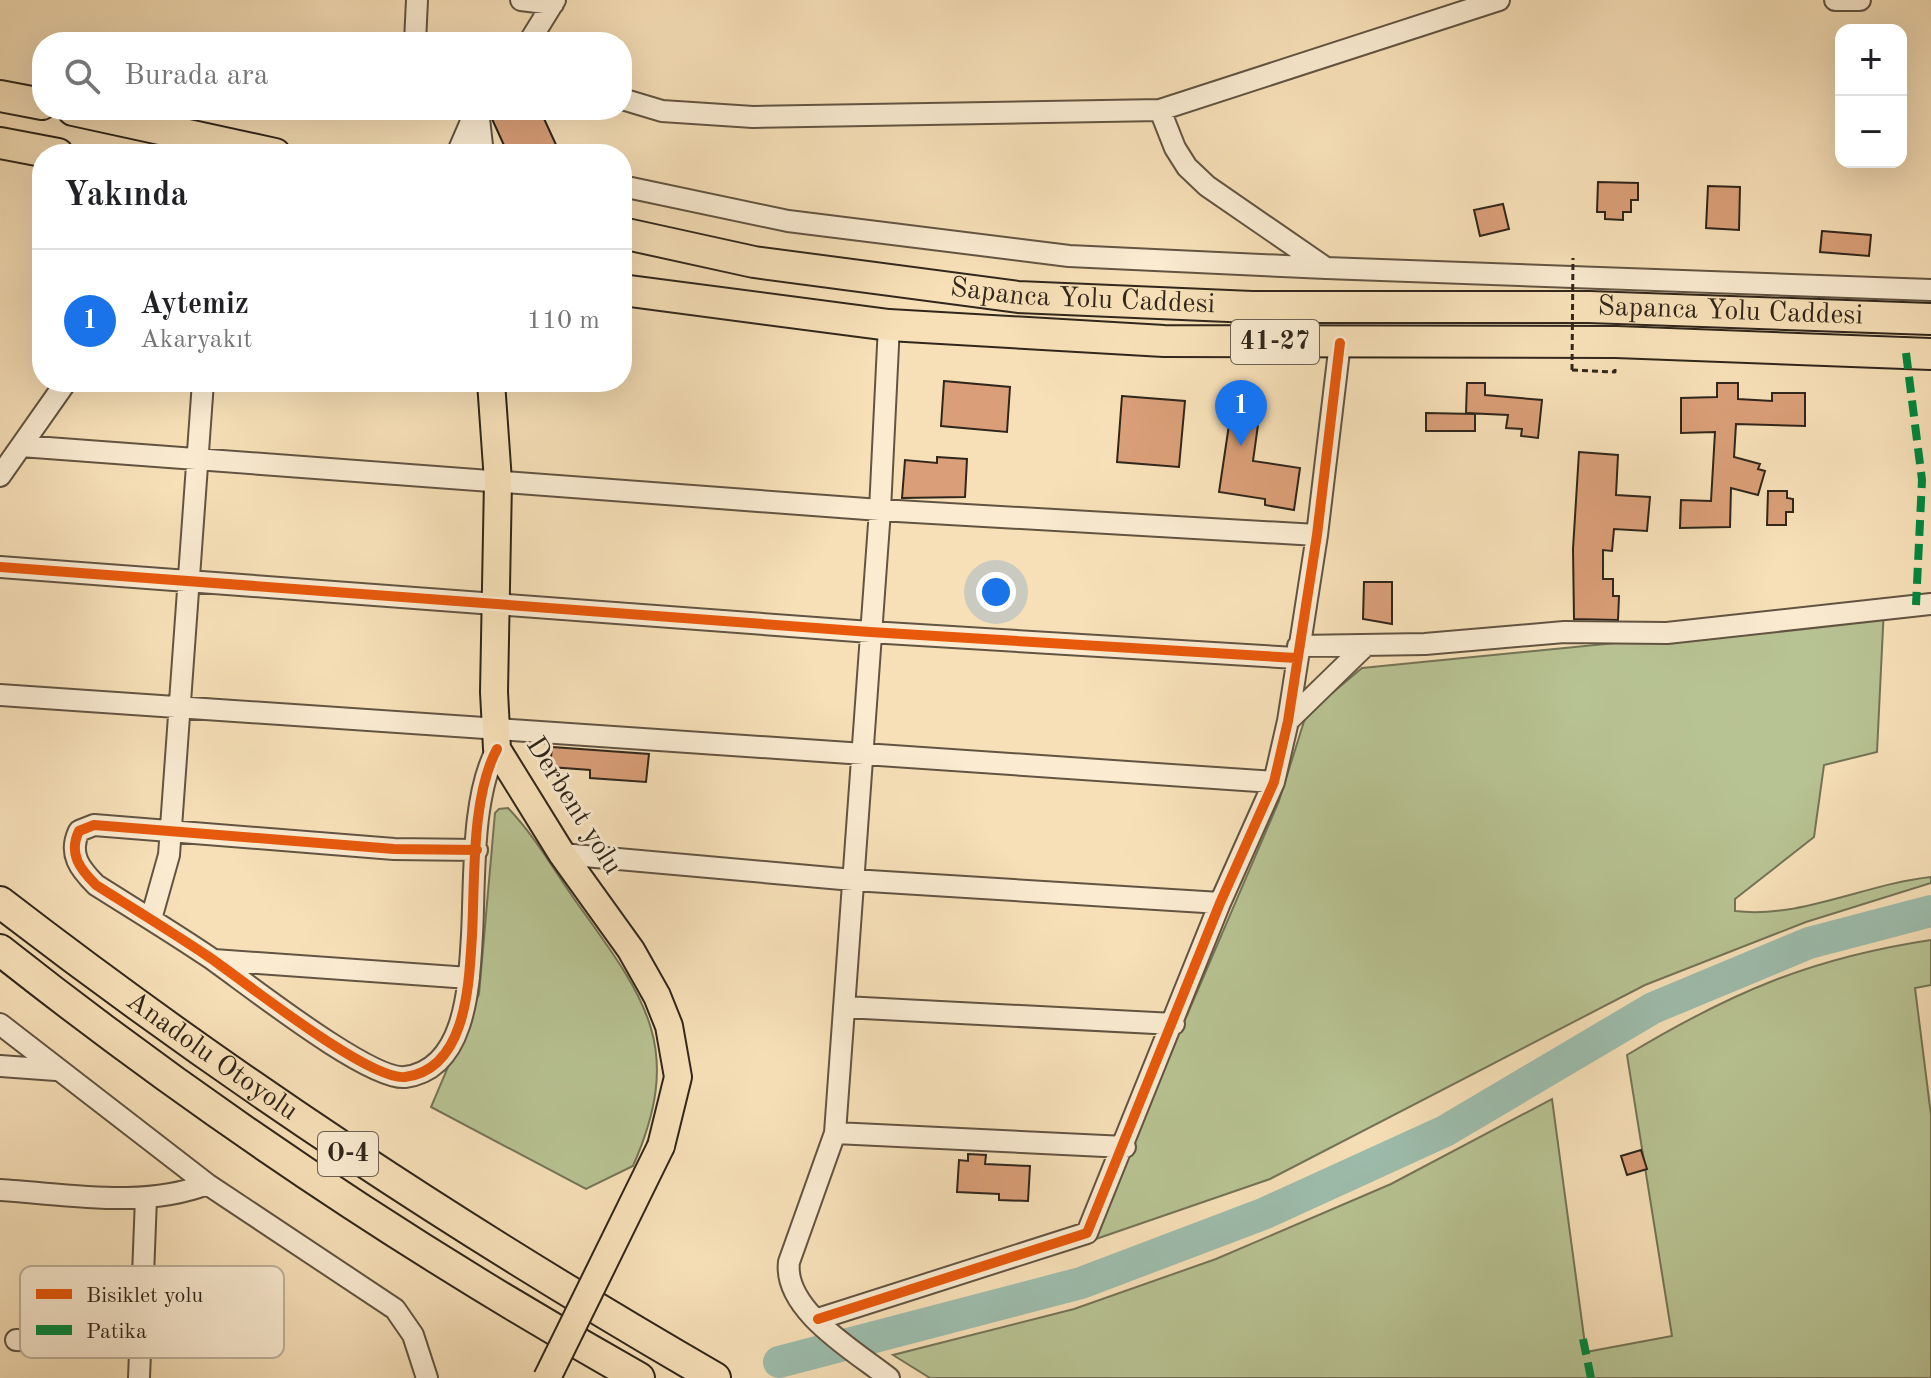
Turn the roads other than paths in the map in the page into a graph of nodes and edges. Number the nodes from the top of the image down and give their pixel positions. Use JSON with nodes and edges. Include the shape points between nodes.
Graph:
{"nodes":[{"id":1,"x":417,"y":0,"type":"edge"},
{"id":2,"x":521,"y":0,"type":"edge"},
{"id":3,"x":1499,"y":0,"type":"edge"},
{"id":4,"x":1835,"y":0,"type":"edge"},
{"id":5,"x":1860,"y":0,"type":"edge"},
{"id":6,"x":554,"y":2,"type":"edge"},
{"id":7,"x":415,"y":32,"type":"edge"},
{"id":8,"x":535,"y":32,"type":"edge"},
{"id":9,"x":0,"y":96,"type":"edge"},
{"id":10,"x":32,"y":102,"type":"edge"},
{"id":11,"x":632,"y":102,"type":"edge"},
{"id":12,"x":1160,"y":110,"type":"junction"},
{"id":13,"x":119,"y":120,"type":"edge"},
{"id":14,"x":472,"y":120,"type":"edge"},
{"id":15,"x":478,"y":120,"type":"edge"},
{"id":16,"x":0,"y":143,"type":"edge"},
{"id":17,"x":229,"y":144,"type":"edge"},
{"id":18,"x":462,"y":144,"type":"edge"},
{"id":19,"x":482,"y":144,"type":"edge"},
{"id":20,"x":32,"y":149,"type":"edge"},
{"id":21,"x":632,"y":188,"type":"edge"},
{"id":22,"x":632,"y":235,"type":"edge"},
{"id":23,"x":1326,"y":268,"type":"junction"},
{"id":24,"x":1931,"y":290,"type":"edge"},
{"id":25,"x":632,"y":291,"type":"edge"},
{"id":26,"x":1931,"y":319,"type":"edge"},
{"id":27,"x":889,"y":325,"type":"junction"},
{"id":28,"x":1340,"y":343,"type":"junction"},
{"id":29,"x":1931,"y":354,"type":"edge"},
{"id":30,"x":59,"y":392,"type":"edge"},
{"id":31,"x":202,"y":392,"type":"edge"},
{"id":32,"x":492,"y":392,"type":"edge"},
{"id":33,"x":21,"y":446,"type":"junction"},
{"id":34,"x":198,"y":460,"type":"junction"},
{"id":35,"x":0,"y":476,"type":"edge"},
{"id":36,"x":498,"y":481,"type":"junction"},
{"id":37,"x":880,"y":510,"type":"junction"},
{"id":38,"x":1317,"y":535,"type":"junction"},
{"id":39,"x":0,"y":567,"type":"edge"},
{"id":40,"x":190,"y":583,"type":"junction"},
{"id":41,"x":1931,"y":604,"type":"edge"},
{"id":42,"x":496,"y":605,"type":"junction"},
{"id":43,"x":870,"y":632,"type":"junction"},
{"id":44,"x":1366,"y":645,"type":"junction"},
{"id":45,"x":1297,"y":652,"type":"junction"},
{"id":46,"x":0,"y":695,"type":"edge"},
{"id":47,"x":180,"y":709,"type":"junction"},
{"id":48,"x":1288,"y":721,"type":"junction"},
{"id":49,"x":497,"y":740,"type":"junction"},
{"id":50,"x":862,"y":756,"type":"junction"},
{"id":51,"x":1274,"y":782,"type":"junction"},
{"id":52,"x":171,"y":830,"type":"junction"},
{"id":53,"x":477,"y":850,"type":"junction"},
{"id":54,"x":562,"y":854,"type":"junction"},
{"id":55,"x":853,"y":880,"type":"junction"},
{"id":56,"x":0,"y":902,"type":"edge"},
{"id":57,"x":1220,"y":903,"type":"junction"},
{"id":58,"x":151,"y":919,"type":"junction"},
{"id":59,"x":0,"y":950,"type":"edge"},
{"id":60,"x":212,"y":960,"type":"junction"},
{"id":61,"x":469,"y":978,"type":"junction"},
{"id":62,"x":844,"y":1007,"type":"junction"},
{"id":63,"x":0,"y":1024,"type":"edge"},
{"id":64,"x":1174,"y":1024,"type":"junction"},
{"id":65,"x":0,"y":1066,"type":"edge"},
{"id":66,"x":56,"y":1070,"type":"junction"},
{"id":67,"x":835,"y":1133,"type":"junction"},
{"id":68,"x":1125,"y":1147,"type":"junction"},
{"id":69,"x":207,"y":1184,"type":"junction"},
{"id":70,"x":0,"y":1190,"type":"edge"},
{"id":71,"x":146,"y":1198,"type":"junction"},
{"id":72,"x":143,"y":1266,"type":"edge"},
{"id":73,"x":818,"y":1319,"type":"junction"},
{"id":74,"x":16,"y":1340,"type":"dead end"},
{"id":75,"x":20,"y":1340,"type":"edge"},
{"id":76,"x":883,"y":1373,"type":"edge"},
{"id":77,"x":425,"y":1378,"type":"edge"},
{"id":78,"x":547,"y":1378,"type":"edge"},
{"id":79,"x":639,"y":1378,"type":"edge"},
{"id":80,"x":715,"y":1378,"type":"edge"}],
"edges":[{"from":1,"to":7,"type":"street"},
{"from":2,"to":6,"type":"street"},
{"from":3,"to":12,"type":"street"},
{"from":4,"to":5,"type":"street"},
{"from":6,"to":8,"type":"street"},
{"from":9,"to":10,"type":"highway"},
{"from":11,"to":12,"type":"street","via":[[662,111],[740,117]]},
{"from":12,"to":23,"type":"street","via":[[1187,167]]},
{"from":13,"to":17,"type":"highway"},
{"from":14,"to":18,"type":"street"},
{"from":15,"to":19,"type":"street"},
{"from":16,"to":20,"type":"highway"},
{"from":21,"to":23,"type":"street","via":[[788,221],[1053,254]]},
{"from":22,"to":26,"type":"highway","name":"Sapanca Yolu Caddesi","via":[[754,262],[1018,297],[1252,307],[1589,307]]},
{"from":23,"to":24,"type":"street"},
{"from":25,"to":27,"type":"highway","name":"Sapanca Yolu Caddesi","number":"41-27"},
{"from":27,"to":28,"type":"highway","name":"Sapanca Yolu Caddesi","number":"41-27","via":[[1164,341]]},
{"from":27,"to":37,"type":"street"},
{"from":28,"to":29,"type":"highway","name":"Sapanca Yolu Caddesi","number":"41-27","via":[[1616,342]]},
{"from":28,"to":38,"type":"street"},
{"from":30,"to":33,"type":"street"},
{"from":31,"to":34,"type":"street"},
{"from":32,"to":36,"type":"main road","name":"Derbent yolu"},
{"from":33,"to":34,"type":"street"},
{"from":33,"to":35,"type":"street"},
{"from":34,"to":36,"type":"street"},
{"from":34,"to":40,"type":"street"},
{"from":36,"to":37,"type":"street"},
{"from":36,"to":42,"type":"main road","name":"Derbent yolu"},
{"from":37,"to":38,"type":"street"},
{"from":37,"to":43,"type":"street"},
{"from":38,"to":45,"type":"street"},
{"from":39,"to":40,"type":"street"},
{"from":40,"to":42,"type":"street"},
{"from":40,"to":47,"type":"street"},
{"from":41,"to":44,"type":"street","via":[[1667,633],[1564,632]]},
{"from":42,"to":43,"type":"street"},
{"from":42,"to":49,"type":"main road","name":"Derbent yolu"},
{"from":43,"to":45,"type":"street"},
{"from":43,"to":50,"type":"street"},
{"from":44,"to":45,"type":"street"},
{"from":44,"to":48,"type":"street"},
{"from":45,"to":48,"type":"street"},
{"from":46,"to":47,"type":"street"},
{"from":47,"to":49,"type":"street"},
{"from":47,"to":52,"type":"street"},
{"from":48,"to":51,"type":"street"},
{"from":49,"to":50,"type":"street"},
{"from":49,"to":53,"type":"street","via":[[486,773]]},
{"from":49,"to":54,"type":"main road","name":"Derbent yolu"},
{"from":50,"to":51,"type":"street"},
{"from":50,"to":55,"type":"street"},
{"from":51,"to":57,"type":"street"},
{"from":52,"to":53,"type":"street","via":[[394,849]]},
{"from":52,"to":58,"type":"street"},
{"from":52,"to":58,"type":"street","via":[[94,825],[79,831],[75,840],[81,870]]},
{"from":53,"to":61,"type":"street"},
{"from":54,"to":55,"type":"street"},
{"from":54,"to":78,"type":"main road","name":"Derbent yolu","bridge":true,"via":[[631,950],[669,1026],[678,1077],[661,1146]]},
{"from":55,"to":57,"type":"street"},
{"from":55,"to":62,"type":"street"},
{"from":56,"to":80,"type":"highway","name":"Anadolu Otoyolu","number":"O-4","via":[[115,991],[380,1176]]},
{"from":57,"to":64,"type":"street"},
{"from":58,"to":60,"type":"street"},
{"from":59,"to":79,"type":"highway","name":"Anadolu Otoyolu","number":"O-4","via":[[101,1030],[361,1210]]},
{"from":60,"to":61,"type":"street"},
{"from":60,"to":61,"type":"street","via":[[342,1051],[395,1077],[421,1072],[443,1055],[456,1034]]},
{"from":62,"to":64,"type":"street"},
{"from":62,"to":67,"type":"street"},
{"from":63,"to":66,"type":"street"},
{"from":64,"to":68,"type":"street"},
{"from":65,"to":66,"type":"street"},
{"from":66,"to":69,"type":"street"},
{"from":67,"to":68,"type":"street"},
{"from":67,"to":73,"type":"street","via":[[787,1275],[789,1287]]},
{"from":68,"to":73,"type":"street","via":[[1087,1233]]},
{"from":69,"to":71,"type":"street"},
{"from":69,"to":77,"type":"street","via":[[395,1309],[413,1335]]},
{"from":70,"to":71,"type":"street"},
{"from":71,"to":72,"type":"street"},
{"from":73,"to":76,"type":"street","via":[[834,1338]]},
{"from":74,"to":75,"type":"street"}]}
